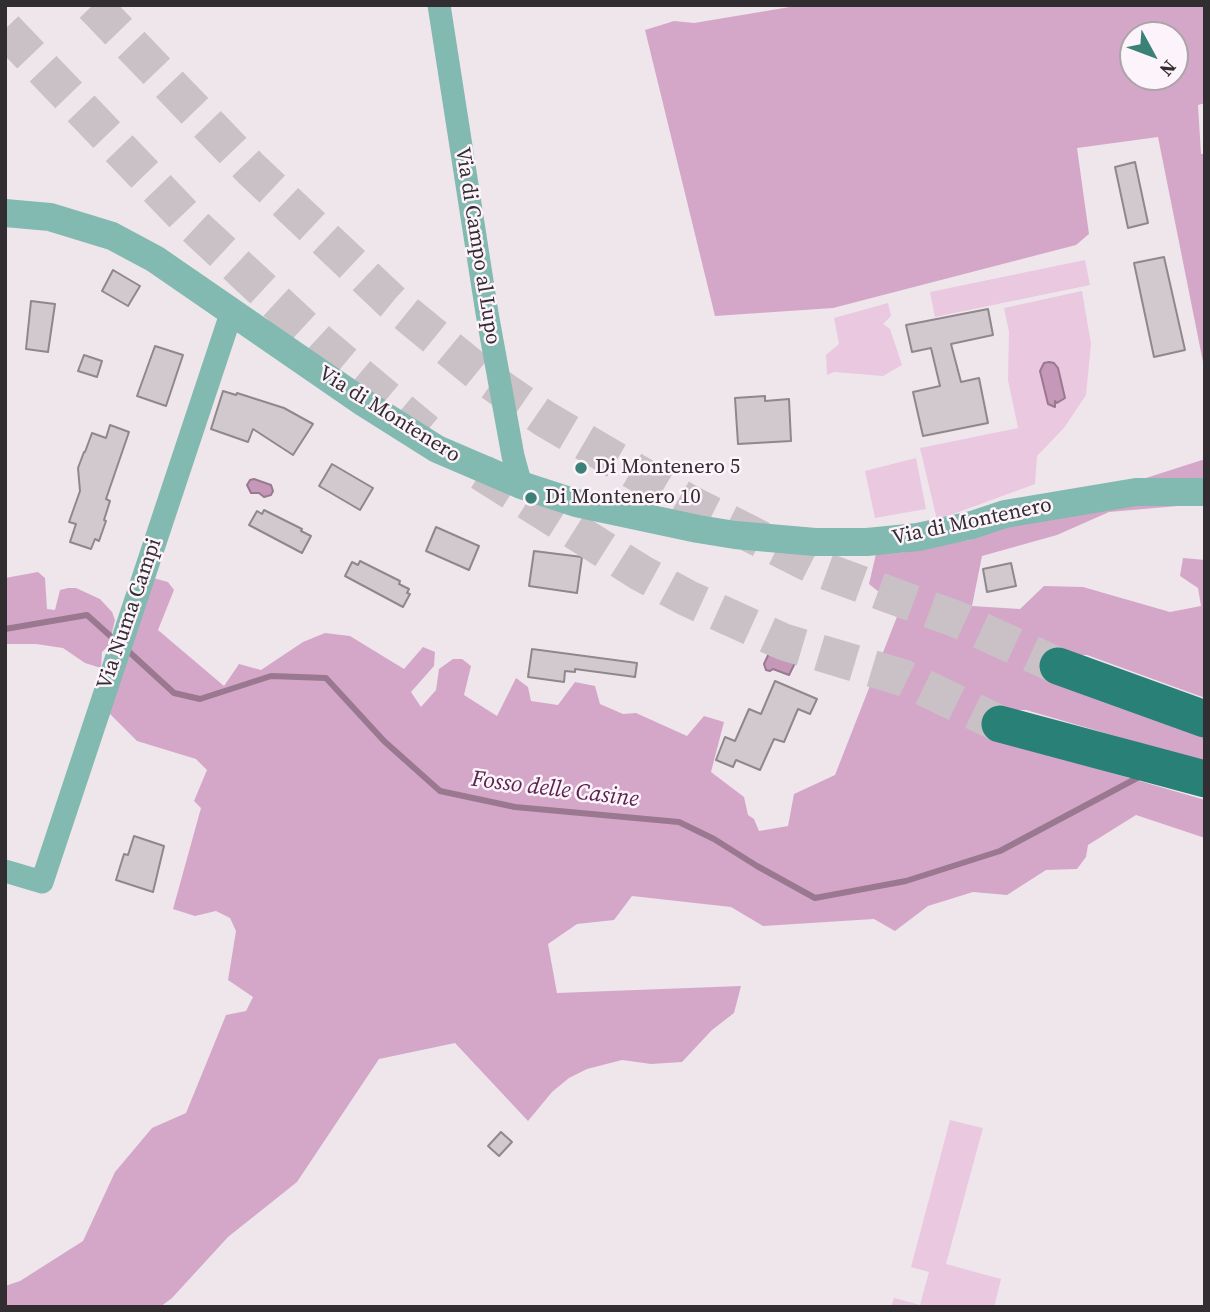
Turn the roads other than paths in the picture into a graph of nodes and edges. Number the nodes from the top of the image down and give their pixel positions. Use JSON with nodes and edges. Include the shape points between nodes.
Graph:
{"nodes":[{"id":1,"x":439,"y":5,"type":"edge"},
{"id":2,"x":5,"y":213,"type":"edge"},
{"id":3,"x":232,"y":311,"type":"junction"},
{"id":4,"x":1205,"y":474,"type":"edge"},
{"id":5,"x":521,"y":485,"type":"junction"},
{"id":6,"x":1136,"y":492,"type":"junction"},
{"id":7,"x":1205,"y":492,"type":"edge"},
{"id":8,"x":1058,"y":666,"type":"tunnel mouth"},
{"id":9,"x":1205,"y":719,"type":"edge"},
{"id":10,"x":1000,"y":724,"type":"tunnel mouth"},
{"id":11,"x":1205,"y":779,"type":"edge"},
{"id":12,"x":5,"y":871,"type":"edge"}],
"edges":[{"from":1,"to":5,"type":"street","name":"Via di Campo al Lupo","via":[[487,313]]},
{"from":2,"to":3,"type":"street","name":"Via di Montenero","via":[[61,220],[112,236]]},
{"from":3,"to":5,"type":"street","name":"Via di Montenero","via":[[411,434]]},
{"from":3,"to":12,"type":"street","name":"Via Numa Campi","via":[[42,882]]},
{"from":4,"to":6,"type":"street","name":"Via di Montenero","via":[[1163,479]]},
{"from":5,"to":6,"type":"street","name":"Via di Montenero","via":[[576,503],[698,529],[782,540],[867,542],[918,537],[1005,514]]},
{"from":6,"to":7,"type":"street","name":"Via di Montenero"},
{"from":8,"to":9,"type":"highway"},
{"from":10,"to":11,"type":"highway"}]}
